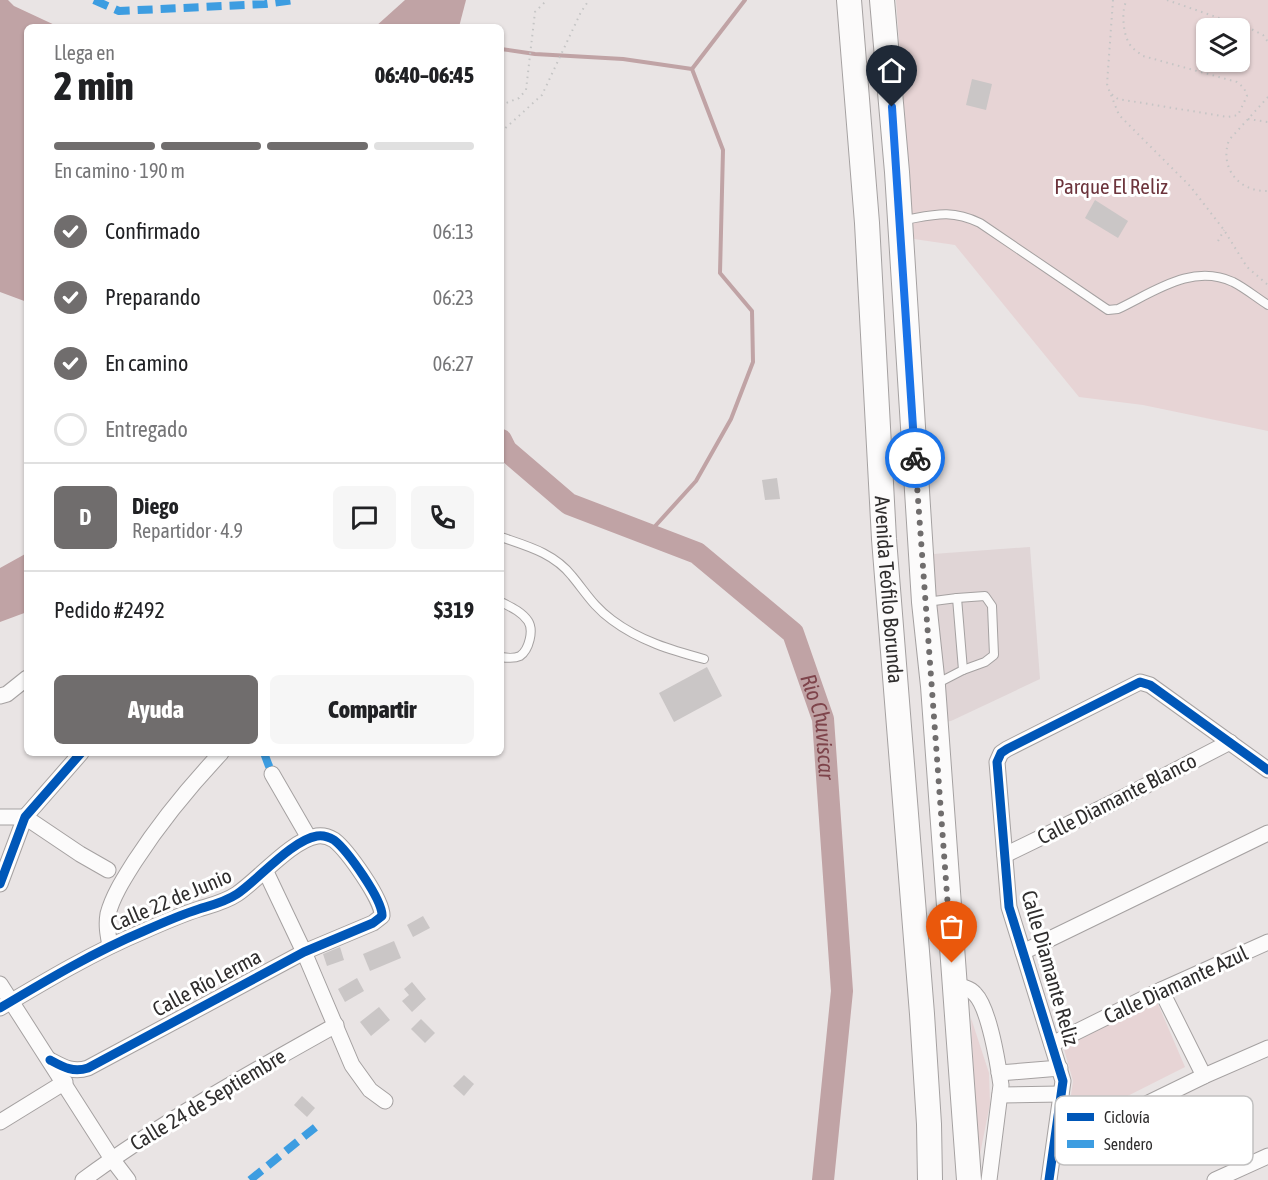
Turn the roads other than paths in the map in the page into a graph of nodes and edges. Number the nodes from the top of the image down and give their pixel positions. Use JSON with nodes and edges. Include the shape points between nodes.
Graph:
{"nodes":[{"id":1,"x":849,"y":0,"type":"edge"},
{"id":2,"x":882,"y":0,"type":"edge"},
{"id":3,"x":899,"y":221,"type":"junction"},
{"id":4,"x":867,"y":223,"type":"junction"},
{"id":5,"x":1268,"y":306,"type":"edge"},
{"id":6,"x":504,"y":538,"type":"edge"},
{"id":7,"x":957,"y":598,"type":"junction"},
{"id":8,"x":924,"y":602,"type":"junction"},
{"id":9,"x":504,"y":604,"type":"edge"},
{"id":10,"x":504,"y":657,"type":"edge"},
{"id":11,"x":704,"y":658,"type":"dead end"},
{"id":12,"x":963,"y":670,"type":"junction"},
{"id":13,"x":24,"y":680,"type":"edge"},
{"id":14,"x":933,"y":686,"type":"junction"},
{"id":15,"x":0,"y":696,"type":"edge"},
{"id":16,"x":1230,"y":742,"type":"junction"},
{"id":17,"x":78,"y":756,"type":"edge"},
{"id":18,"x":218,"y":756,"type":"edge"},
{"id":19,"x":1268,"y":770,"type":"edge"},
{"id":20,"x":272,"y":774,"type":"dead end"},
{"id":21,"x":0,"y":817,"type":"edge"},
{"id":22,"x":25,"y":817,"type":"junction"},
{"id":23,"x":1268,"y":833,"type":"edge"},
{"id":24,"x":309,"y":838,"type":"junction"},
{"id":25,"x":1005,"y":855,"type":"junction"},
{"id":26,"x":108,"y":870,"type":"dead end"},
{"id":27,"x":266,"y":872,"type":"junction"},
{"id":28,"x":0,"y":884,"type":"edge"},
{"id":29,"x":1268,"y":942,"type":"edge"},
{"id":30,"x":110,"y":946,"type":"junction"},
{"id":31,"x":304,"y":951,"type":"junction"},
{"id":32,"x":1023,"y":952,"type":"junction"},
{"id":33,"x":0,"y":984,"type":"edge"},
{"id":34,"x":954,"y":986,"type":"junction"},
{"id":35,"x":1161,"y":990,"type":"junction"},
{"id":36,"x":5,"y":1005,"type":"edge"},
{"id":37,"x":922,"y":1014,"type":"junction"},
{"id":38,"x":336,"y":1025,"type":"junction"},
{"id":39,"x":1052,"y":1044,"type":"junction"},
{"id":40,"x":1268,"y":1048,"type":"edge"},
{"id":41,"x":50,"y":1060,"type":"junction"},
{"id":42,"x":1060,"y":1068,"type":"junction"},
{"id":43,"x":999,"y":1073,"type":"junction"},
{"id":44,"x":1204,"y":1076,"type":"junction"},
{"id":45,"x":64,"y":1082,"type":"junction"},
{"id":46,"x":1061,"y":1094,"type":"joint"},
{"id":47,"x":1000,"y":1095,"type":"junction"},
{"id":48,"x":1163,"y":1096,"type":"edge"},
{"id":49,"x":385,"y":1101,"type":"dead end"},
{"id":50,"x":0,"y":1122,"type":"edge"},
{"id":51,"x":1055,"y":1141,"type":"edge"},
{"id":52,"x":1054,"y":1149,"type":"joint"},
{"id":53,"x":1268,"y":1156,"type":"edge"},
{"id":54,"x":112,"y":1159,"type":"junction"},
{"id":55,"x":1253,"y":1163,"type":"edge"},
{"id":56,"x":1248,"y":1165,"type":"edge"},
{"id":57,"x":83,"y":1180,"type":"edge"},
{"id":58,"x":128,"y":1180,"type":"edge"},
{"id":59,"x":930,"y":1180,"type":"edge"},
{"id":60,"x":969,"y":1180,"type":"edge"},
{"id":61,"x":989,"y":1180,"type":"edge"},
{"id":62,"x":1049,"y":1180,"type":"edge"},
{"id":63,"x":1215,"y":1180,"type":"edge"}],
"edges":[{"from":1,"to":4,"type":"main road","name":"Avenida Teófilo Borunda"},
{"from":2,"to":3,"type":"main road","name":"Avenida Teófilo Borunda"},
{"from":3,"to":4,"type":"main road"},
{"from":3,"to":5,"type":"lane","via":[[953,213],[965,216],[1108,310],[1118,309],[1183,278],[1208,274],[1234,282]]},
{"from":3,"to":8,"type":"main road","name":"Avenida Teófilo Borunda"},
{"from":4,"to":37,"type":"main road","name":"Avenida Teófilo Borunda","via":[[884,539]]},
{"from":6,"to":11,"type":"lane","via":[[556,560],[573,576],[592,604],[628,632],[661,647]]},
{"from":7,"to":8,"type":"lane"},
{"from":7,"to":12,"type":"lane"},
{"from":7,"to":12,"type":"lane","via":[[985,596],[992,606],[994,655]]},
{"from":8,"to":14,"type":"main road","name":"Avenida Teófilo Borunda"},
{"from":9,"to":10,"type":"lane","via":[[521,613],[531,625],[522,654]]},
{"from":12,"to":14,"type":"lane"},
{"from":13,"to":15,"type":"street"},
{"from":14,"to":34,"type":"main road","name":"Avenida Teófilo Borunda"},
{"from":16,"to":19,"type":"street","name":"Calle Diamante Reliz"},
{"from":16,"to":25,"type":"street","name":"Calle Diamante Blanco"},
{"from":16,"to":25,"type":"street","name":"Calle Diamante Reliz","via":[[1150,685],[1137,683],[1000,753],[997,762]]},
{"from":17,"to":22,"type":"street"},
{"from":18,"to":30,"type":"street","via":[[189,786],[125,878],[109,911]]},
{"from":20,"to":24,"type":"street"},
{"from":21,"to":22,"type":"street"},
{"from":22,"to":26,"type":"street"},
{"from":22,"to":28,"type":"street"},
{"from":23,"to":32,"type":"street"},
{"from":24,"to":27,"type":"street","name":"Calle 22 de Junio"},
{"from":24,"to":31,"type":"street","name":"Calle Río Lerma","via":[[323,835],[336,841],[359,870],[379,903],[382,916],[362,929]]},
{"from":25,"to":32,"type":"street","name":"Calle Diamante Reliz","via":[[1009,907]]},
{"from":27,"to":30,"type":"street","name":"Calle 22 de Junio","via":[[234,896]]},
{"from":27,"to":31,"type":"street"},
{"from":29,"to":35,"type":"street","name":"Calle Diamante Azul"},
{"from":30,"to":36,"type":"street","name":"Calle 22 de Junio"},
{"from":31,"to":38,"type":"street"},
{"from":31,"to":41,"type":"street","name":"Calle Río Lerma","via":[[88,1068],[67,1069]]},
{"from":32,"to":39,"type":"street","name":"Calle Diamante Reliz"},
{"from":33,"to":36,"type":"street"},
{"from":34,"to":37,"type":"main road","via":[[938,996]]},
{"from":34,"to":43,"type":"street","via":[[966,987],[984,1006]]},
{"from":34,"to":60,"type":"main road","name":"Avenida Teófilo Borunda"},
{"from":35,"to":39,"type":"street","name":"Calle Diamante Azul"},
{"from":35,"to":44,"type":"street"},
{"from":36,"to":41,"type":"street"},
{"from":37,"to":59,"type":"main road","name":"Avenida Teófilo Borunda"},
{"from":38,"to":49,"type":"street","via":[[352,1065],[370,1090]]},
{"from":38,"to":54,"type":"street","name":"Calle 24 de Septiembre","via":[[248,1074]]},
{"from":39,"to":42,"type":"street","name":"Calle Diamante Reliz"},
{"from":40,"to":44,"type":"street"},
{"from":41,"to":45,"type":"street"},
{"from":42,"to":43,"type":"street"},
{"from":42,"to":46,"type":"street","name":"Calle Diamante Reliz"},
{"from":43,"to":47,"type":"street"},
{"from":44,"to":48,"type":"street"},
{"from":45,"to":50,"type":"street"},
{"from":45,"to":54,"type":"street"},
{"from":46,"to":47,"type":"street"},
{"from":47,"to":61,"type":"street"},
{"from":51,"to":52,"type":"street","name":"Calle Diamante Reliz"},
{"from":52,"to":62,"type":"street","name":"Calle Diamante Reliz"},
{"from":53,"to":55,"type":"street"},
{"from":54,"to":57,"type":"street","name":"Calle 24 de Septiembre"},
{"from":54,"to":58,"type":"street"},
{"from":56,"to":63,"type":"street"}]}
